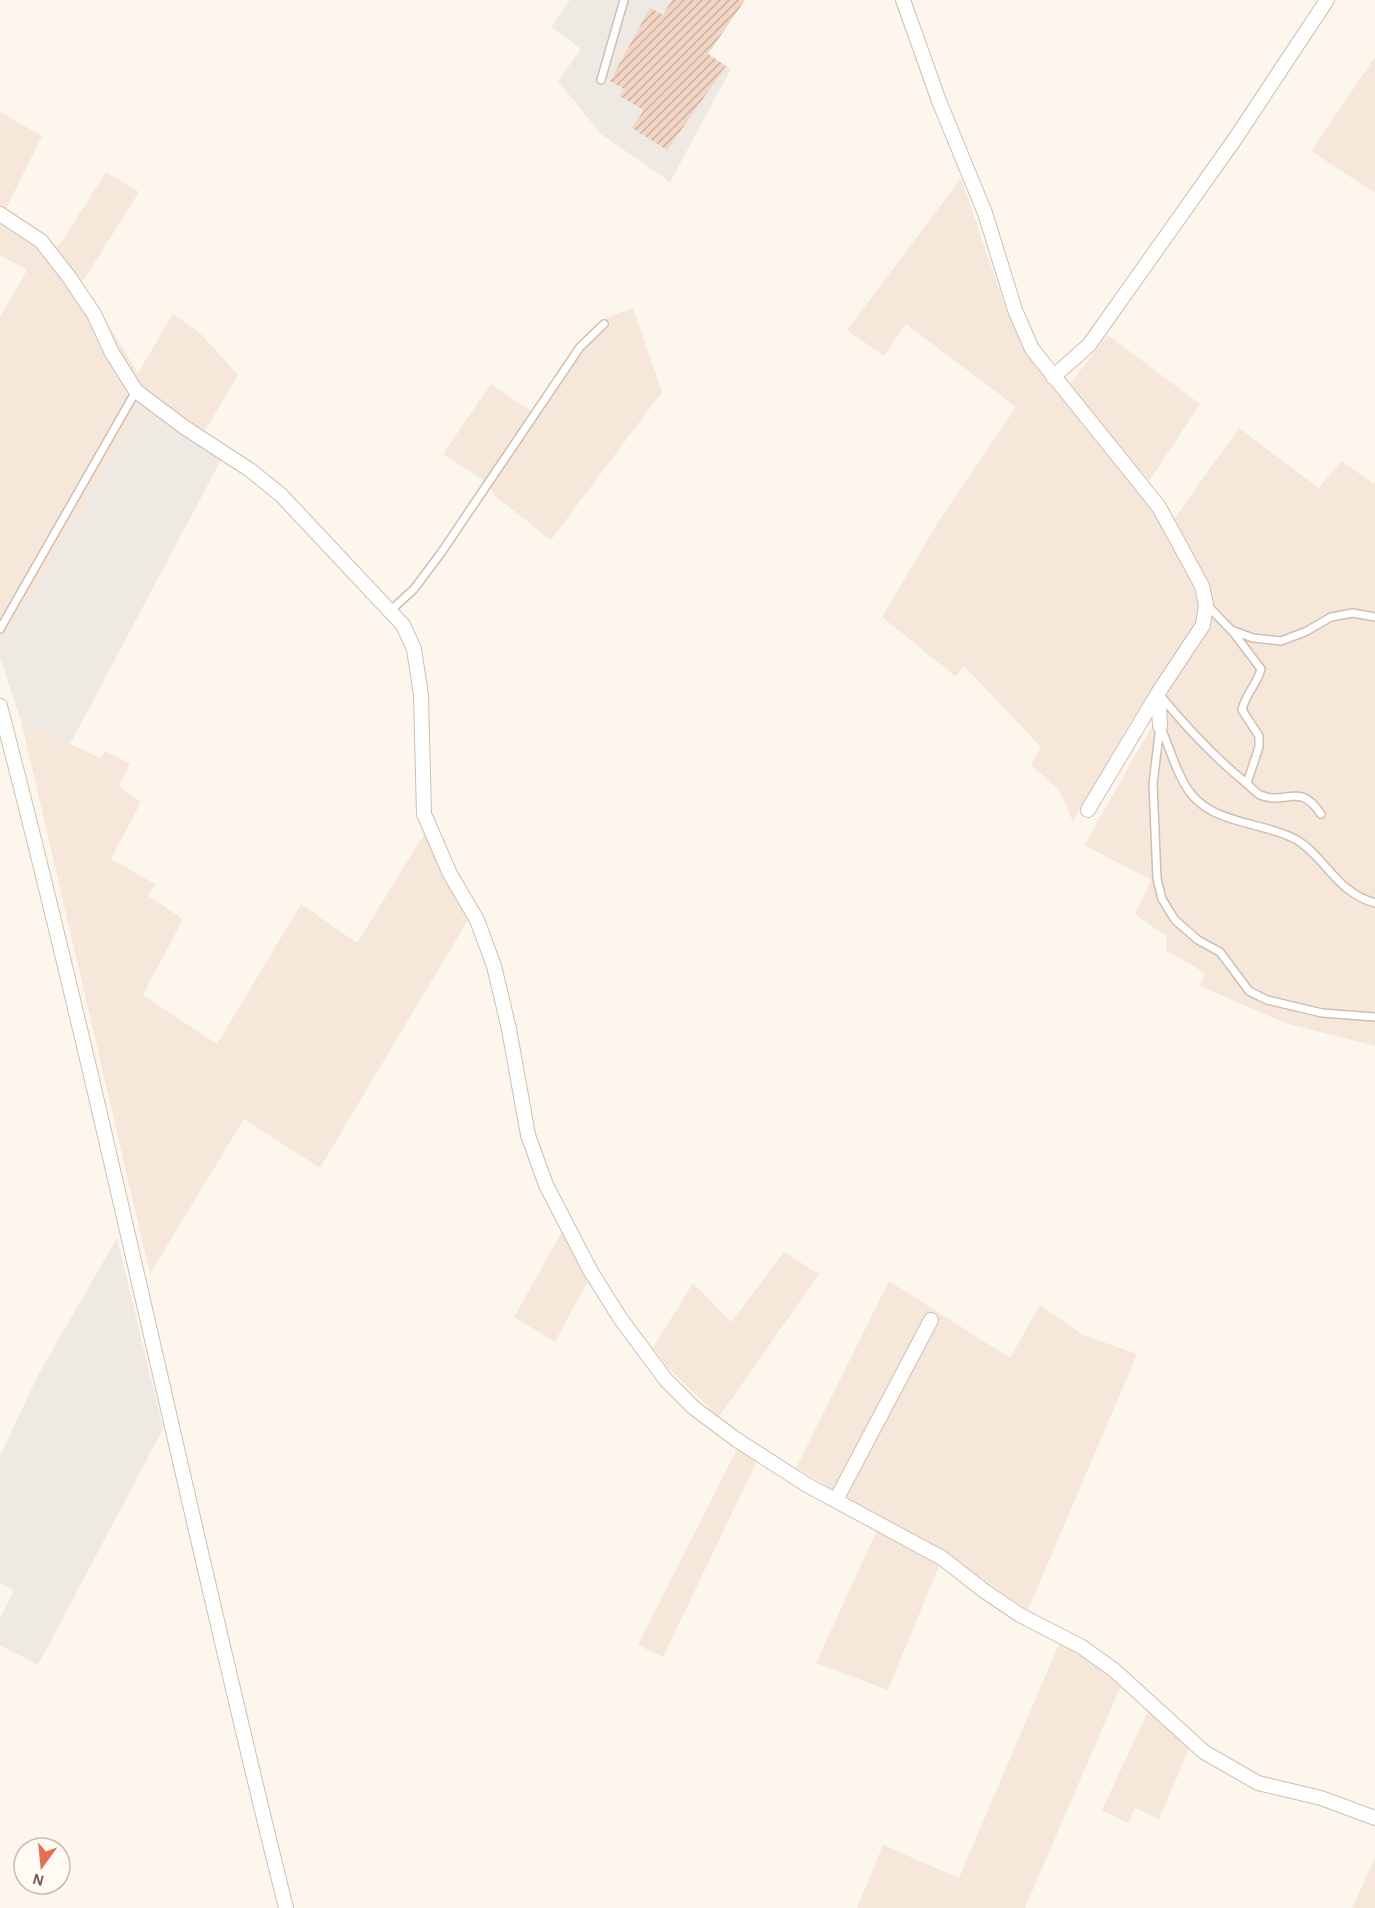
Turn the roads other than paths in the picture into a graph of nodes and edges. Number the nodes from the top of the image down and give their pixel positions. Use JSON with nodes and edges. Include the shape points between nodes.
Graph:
{"nodes":[{"id":1,"x":624,"y":0,"type":"edge"},
{"id":2,"x":903,"y":0,"type":"edge"},
{"id":3,"x":1326,"y":0,"type":"edge"},
{"id":4,"x":601,"y":80,"type":"dead end"},
{"id":5,"x":0,"y":214,"type":"edge"},
{"id":6,"x":604,"y":324,"type":"dead end"},
{"id":7,"x":1053,"y":377,"type":"junction"},
{"id":8,"x":136,"y":392,"type":"junction"},
{"id":9,"x":1206,"y":605,"type":"junction"},
{"id":10,"x":390,"y":611,"type":"junction"},
{"id":11,"x":1375,"y":617,"type":"edge"},
{"id":12,"x":0,"y":629,"type":"edge"},
{"id":13,"x":1231,"y":630,"type":"junction"},
{"id":14,"x":1158,"y":693,"type":"junction"},
{"id":15,"x":0,"y":706,"type":"edge"},
{"id":16,"x":1160,"y":726,"type":"junction"},
{"id":17,"x":1247,"y":783,"type":"junction"},
{"id":18,"x":1088,"y":810,"type":"dead end"},
{"id":19,"x":1321,"y":814,"type":"dead end"},
{"id":20,"x":1375,"y":903,"type":"edge"},
{"id":21,"x":1375,"y":1017,"type":"edge"},
{"id":22,"x":932,"y":1320,"type":"dead end"},
{"id":23,"x":836,"y":1500,"type":"junction"},
{"id":24,"x":1375,"y":1818,"type":"edge"},
{"id":25,"x":286,"y":1908,"type":"edge"}],
"edges":[{"from":1,"to":4,"type":"lane"},
{"from":2,"to":7,"type":"street","via":[[939,101],[986,213],[1015,309],[1032,349]]},
{"from":3,"to":7,"type":"street","via":[[1235,139],[1089,345]]},
{"from":5,"to":8,"type":"street","via":[[41,241],[69,277]]},
{"from":6,"to":10,"type":"lane","via":[[580,347],[414,589]]},
{"from":7,"to":9,"type":"street","via":[[1159,507],[1202,586]]},
{"from":8,"to":10,"type":"street","via":[[281,495]]},
{"from":8,"to":12,"type":"lane"},
{"from":9,"to":13,"type":"lane"},
{"from":9,"to":14,"type":"street","via":[[1203,625]]},
{"from":10,"to":23,"type":"street","via":[[403,625],[414,649],[421,695],[424,814],[450,874],[477,920],[494,966],[528,1135],[546,1185],[590,1270],[666,1380],[694,1408],[737,1440]]},
{"from":11,"to":13,"type":"lane","via":[[1353,613],[1331,617],[1281,640],[1253,638]]},
{"from":13,"to":17,"type":"lane","via":[[1261,669],[1242,710],[1259,736]]},
{"from":14,"to":16,"type":"street"},
{"from":14,"to":17,"type":"lane","via":[[1215,758]]},
{"from":14,"to":18,"type":"street"},
{"from":15,"to":25,"type":"street","via":[[84,1042]]},
{"from":16,"to":20,"type":"lane","via":[[1191,794],[1205,807],[1280,831],[1300,842],[1336,881]]},
{"from":16,"to":21,"type":"lane","via":[[1153,784],[1157,879],[1162,898],[1175,920],[1220,952],[1249,991],[1267,1000],[1322,1013]]},
{"from":17,"to":19,"type":"lane","via":[[1259,794],[1275,798],[1303,795]]},
{"from":22,"to":23,"type":"street"},
{"from":23,"to":24,"type":"street","via":[[942,1558],[1020,1615],[1082,1647],[1114,1670],[1204,1752],[1258,1783],[1321,1798]]}]}
